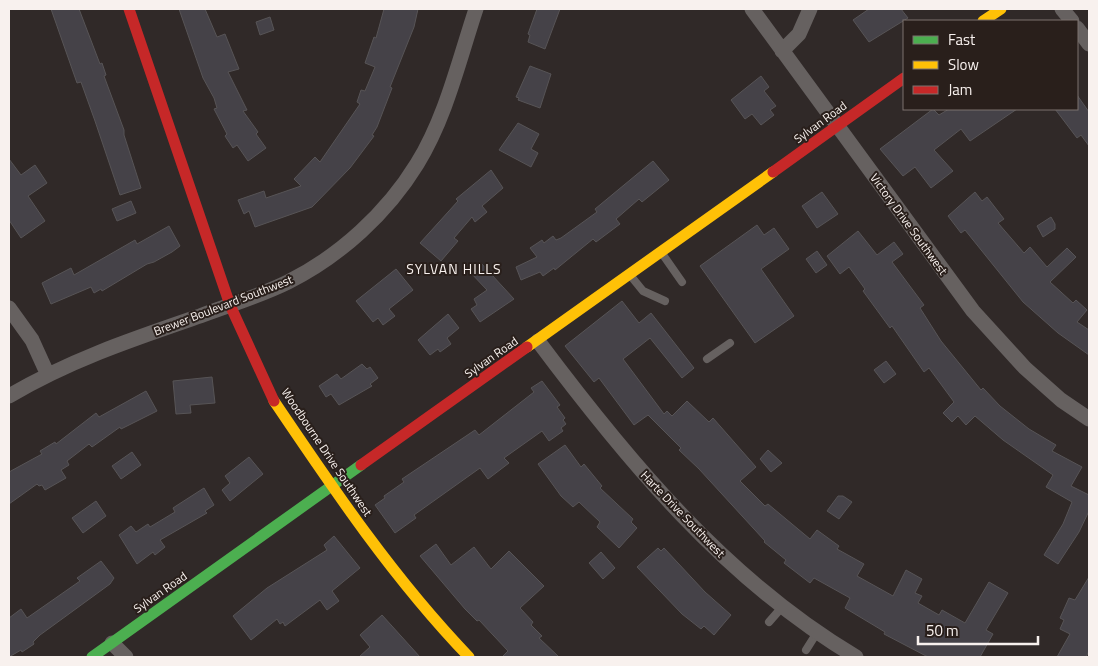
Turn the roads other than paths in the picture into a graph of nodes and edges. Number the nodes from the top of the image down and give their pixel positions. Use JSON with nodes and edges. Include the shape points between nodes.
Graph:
{"nodes":[{"id":1,"x":128,"y":9,"type":"edge"},
{"id":2,"x":476,"y":9,"type":"edge"},
{"id":3,"x":752,"y":9,"type":"edge"},
{"id":4,"x":810,"y":9,"type":"edge"},
{"id":5,"x":1001,"y":9,"type":"edge"},
{"id":6,"x":1062,"y":9,"type":"edge"},
{"id":7,"x":984,"y":20,"type":"edge"},
{"id":8,"x":1071,"y":20,"type":"edge"},
{"id":9,"x":1078,"y":29,"type":"edge"},
{"id":10,"x":1089,"y":44,"type":"edge"},
{"id":11,"x":782,"y":51,"type":"junction"},
{"id":12,"x":903,"y":79,"type":"edge"},
{"id":13,"x":837,"y":126,"type":"junction"},
{"id":14,"x":661,"y":252,"type":"junction"},
{"id":15,"x":630,"y":275,"type":"junction"},
{"id":16,"x":682,"y":282,"type":"dead end"},
{"id":17,"x":665,"y":301,"type":"dead end"},
{"id":18,"x":230,"y":305,"type":"junction"},
{"id":19,"x":9,"y":308,"type":"edge"},
{"id":20,"x":538,"y":341,"type":"junction"},
{"id":21,"x":730,"y":343,"type":"dead end"},
{"id":22,"x":707,"y":359,"type":"dead end"},
{"id":23,"x":48,"y":373,"type":"junction"},
{"id":24,"x":9,"y":396,"type":"edge"},
{"id":25,"x":1089,"y":419,"type":"edge"},
{"id":26,"x":332,"y":487,"type":"junction"},
{"id":27,"x":783,"y":606,"type":"junction"},
{"id":28,"x":769,"y":622,"type":"dead end"},
{"id":29,"x":818,"y":631,"type":"junction"},
{"id":30,"x":112,"y":643,"type":"junction"},
{"id":31,"x":806,"y":650,"type":"dead end"},
{"id":32,"x":92,"y":657,"type":"edge"},
{"id":33,"x":126,"y":657,"type":"edge"},
{"id":34,"x":469,"y":657,"type":"edge"},
{"id":35,"x":854,"y":657,"type":"edge"}],
"edges":[{"from":1,"to":18,"type":"main road","name":"Woodbourne Drive Southwest"},
{"from":2,"to":18,"type":"street","name":"Brewer Boulevard Southwest","via":[[445,105],[417,163],[382,211],[338,251],[288,282]]},
{"from":3,"to":11,"type":"street","name":"Victory Drive Southwest"},
{"from":4,"to":11,"type":"street","via":[[799,34]]},
{"from":5,"to":7,"type":"main road"},
{"from":6,"to":8,"type":"street"},
{"from":9,"to":10,"type":"street"},
{"from":11,"to":13,"type":"street","name":"Victory Drive Southwest"},
{"from":12,"to":13,"type":"main road","name":"Sylvan Road"},
{"from":13,"to":14,"type":"main road","name":"Sylvan Road"},
{"from":13,"to":25,"type":"street","name":"Victory Drive Southwest","via":[[973,311],[1025,368]]},
{"from":14,"to":15,"type":"main road","name":"Sylvan Road"},
{"from":14,"to":16,"type":"lane"},
{"from":15,"to":17,"type":"lane","via":[[642,292]]},
{"from":15,"to":20,"type":"main road","name":"Sylvan Road"},
{"from":18,"to":23,"type":"street","name":"Brewer Boulevard Southwest","via":[[94,353]]},
{"from":18,"to":26,"type":"main road","name":"Woodbourne Drive Southwest","via":[[274,401]]},
{"from":19,"to":23,"type":"street","via":[[32,340]]},
{"from":20,"to":26,"type":"main road","name":"Sylvan Road"},
{"from":20,"to":27,"type":"street","name":"Harte Drive Southwest","via":[[640,469],[708,542],[758,588]]},
{"from":21,"to":22,"type":"lane"},
{"from":23,"to":24,"type":"street","name":"Brewer Boulevard Southwest"},
{"from":26,"to":30,"type":"main road","name":"Sylvan Road"},
{"from":26,"to":34,"type":"main road","name":"Woodbourne Drive Southwest","via":[[393,572]]},
{"from":27,"to":28,"type":"lane"},
{"from":27,"to":29,"type":"street","name":"Harte Drive Southwest"},
{"from":29,"to":31,"type":"lane"},
{"from":29,"to":35,"type":"street","name":"Harte Drive Southwest"},
{"from":30,"to":32,"type":"main road","name":"Sylvan Road"},
{"from":30,"to":33,"type":"street"}]}
